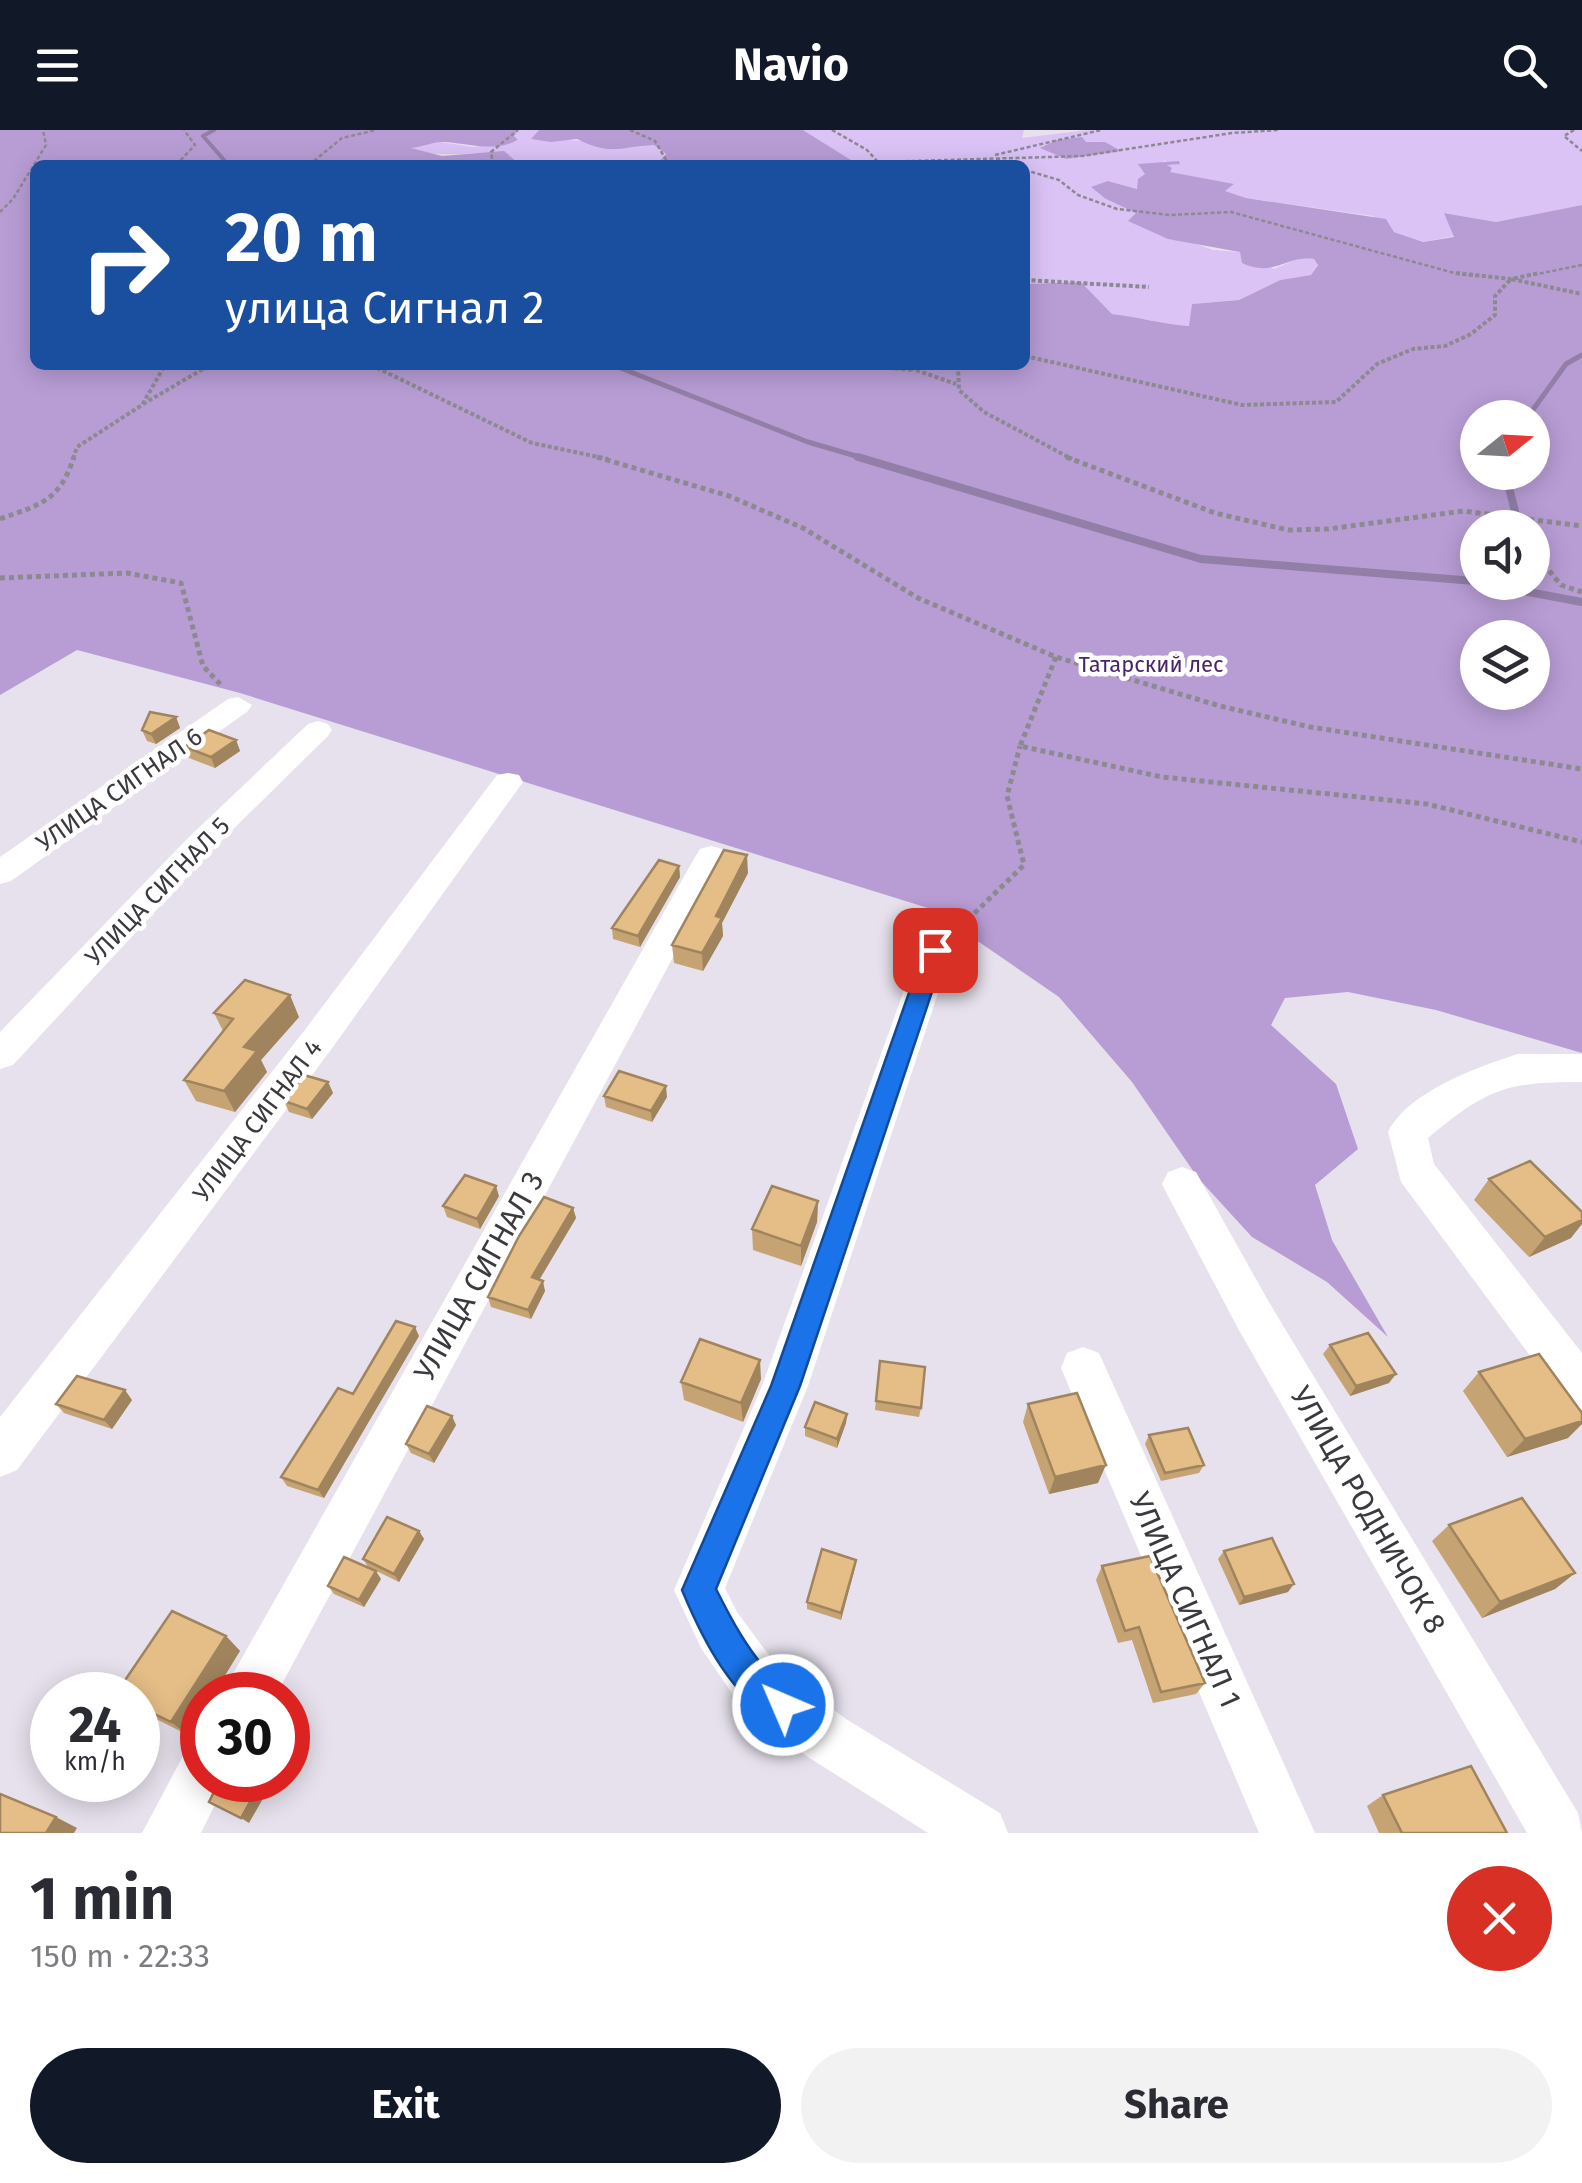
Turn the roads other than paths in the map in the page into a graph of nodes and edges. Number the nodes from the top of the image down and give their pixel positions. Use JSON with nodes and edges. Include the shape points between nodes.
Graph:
{"nodes":[{"id":1,"x":238,"y":705,"type":"road end"},
{"id":2,"x":318,"y":730,"type":"dead end"},
{"id":3,"x":508,"y":782,"type":"dead end"},
{"id":4,"x":711,"y":857,"type":"dead end"},
{"id":5,"x":0,"y":873,"type":"edge"},
{"id":6,"x":935,"y":950,"type":"road end"},
{"id":7,"x":0,"y":1055,"type":"edge"},
{"id":8,"x":1582,"y":1068,"type":"edge"},
{"id":9,"x":1182,"y":1184,"type":"dead end"},
{"id":10,"x":1083,"y":1368,"type":"dead end"},
{"id":11,"x":1582,"y":1389,"type":"edge"},
{"id":12,"x":0,"y":1454,"type":"edge"},
{"id":13,"x":260,"y":1672,"type":"edge"},
{"id":14,"x":187,"y":1802,"type":"edge"},
{"id":15,"x":170,"y":1833,"type":"edge"},
{"id":16,"x":980,"y":1833,"type":"edge"},
{"id":17,"x":1286,"y":1833,"type":"edge"},
{"id":18,"x":1558,"y":1833,"type":"edge"}],
"edges":[{"from":1,"to":5,"type":"street","name":"УЛИЦА СИГНАЛ 6"},
{"from":2,"to":7,"type":"street","name":"УЛИЦА СИГНАЛ 5"},
{"from":3,"to":12,"type":"street","name":"УЛИЦА СИГНАЛ 4"},
{"from":4,"to":13,"type":"street","name":"УЛИЦА СИГНАЛ 3"},
{"from":6,"to":16,"type":"street","via":[[785,1386],[699,1590],[718,1630],[761,1689]]},
{"from":8,"to":11,"type":"street","via":[[1518,1068],[1455,1094],[1408,1132],[1416,1170]]},
{"from":9,"to":18,"type":"street","name":"УЛИЦА РОДНИЧОК 8"},
{"from":10,"to":17,"type":"street","name":"УЛИЦА СИГНАЛ 1"},
{"from":14,"to":15,"type":"street"}]}
